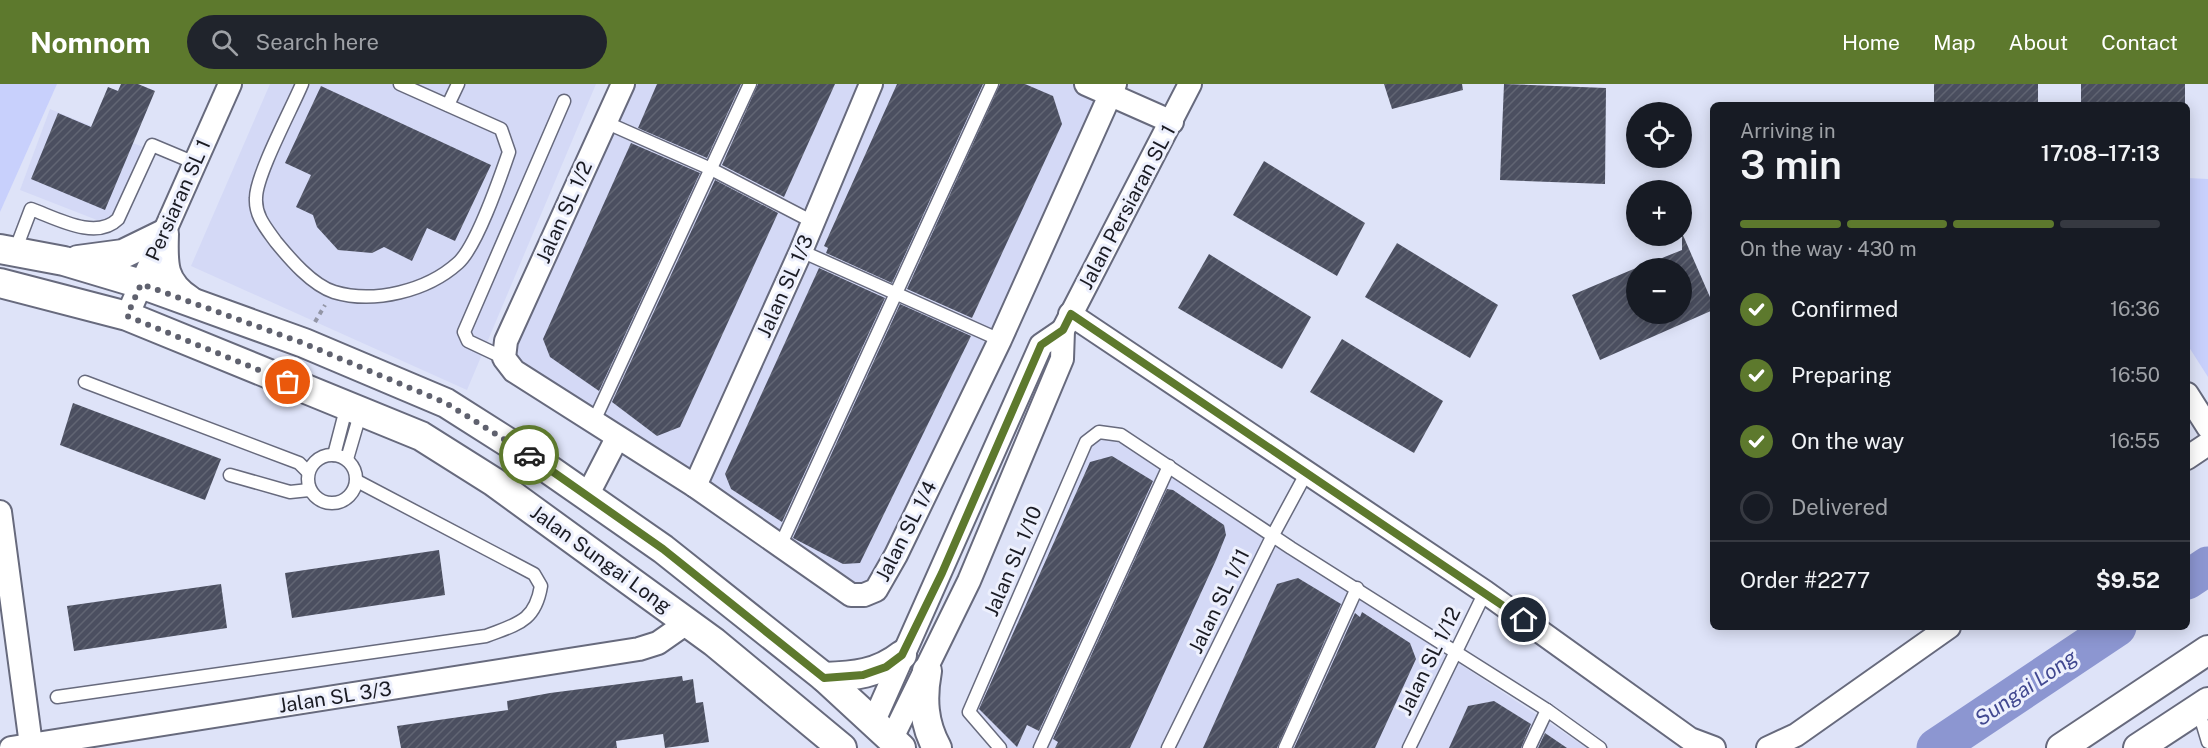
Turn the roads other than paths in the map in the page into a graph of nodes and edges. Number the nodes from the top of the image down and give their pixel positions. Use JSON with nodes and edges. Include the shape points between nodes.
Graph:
{"nodes":[{"id":1,"x":230,"y":84,"type":"edge"},
{"id":2,"x":302,"y":84,"type":"edge"},
{"id":3,"x":400,"y":84,"type":"edge"},
{"id":4,"x":458,"y":84,"type":"edge"},
{"id":5,"x":750,"y":84,"type":"edge"},
{"id":6,"x":871,"y":84,"type":"edge"},
{"id":7,"x":992,"y":84,"type":"edge"},
{"id":8,"x":1086,"y":84,"type":"edge"},
{"id":9,"x":1190,"y":84,"type":"edge"},
{"id":10,"x":619,"y":85,"type":"edge"},
{"id":11,"x":1113,"y":89,"type":"edge"},
{"id":12,"x":564,"y":101,"type":"dead end"},
{"id":13,"x":448,"y":105,"type":"junction"},
{"id":14,"x":605,"y":122,"type":"junction"},
{"id":15,"x":1172,"y":122,"type":"junction"},
{"id":16,"x":195,"y":163,"type":"junction"},
{"id":17,"x":711,"y":169,"type":"junction"},
{"id":18,"x":813,"y":222,"type":"junction"},
{"id":19,"x":164,"y":234,"type":"junction"},
{"id":20,"x":8,"y":250,"type":"edge"},
{"id":21,"x":801,"y":251,"type":"junction"},
{"id":22,"x":64,"y":261,"type":"junction"},
{"id":23,"x":0,"y":283,"type":"edge"},
{"id":24,"x":141,"y":284,"type":"junction"},
{"id":25,"x":896,"y":294,"type":"junction"},
{"id":26,"x":194,"y":304,"type":"junction"},
{"id":27,"x":127,"y":316,"type":"junction"},
{"id":28,"x":1067,"y":322,"type":"junction"},
{"id":29,"x":1000,"y":340,"type":"junction"},
{"id":30,"x":505,"y":349,"type":"junction"},
{"id":31,"x":85,"y":382,"type":"dead end"},
{"id":32,"x":2190,"y":398,"type":"edge"},
{"id":33,"x":354,"y":408,"type":"junction"},
{"id":34,"x":594,"y":421,"type":"junction"},
{"id":35,"x":2208,"y":427,"type":"edge"},
{"id":36,"x":617,"y":438,"type":"junction"},
{"id":37,"x":2208,"y":444,"type":"edge"},
{"id":38,"x":334,"y":455,"type":"junction"},
{"id":39,"x":2190,"y":456,"type":"edge"},
{"id":40,"x":347,"y":459,"type":"junction"},
{"id":41,"x":1169,"y":466,"type":"junction"},
{"id":42,"x":308,"y":472,"type":"junction"},
{"id":43,"x":1307,"y":472,"type":"junction"},
{"id":44,"x":230,"y":475,"type":"dead end"},
{"id":45,"x":357,"y":481,"type":"junction"},
{"id":46,"x":695,"y":486,"type":"junction"},
{"id":47,"x":309,"y":490,"type":"junction"},
{"id":48,"x":587,"y":496,"type":"junction"},
{"id":49,"x":0,"y":512,"type":"edge"},
{"id":50,"x":1273,"y":535,"type":"junction"},
{"id":51,"x":2,"y":536,"type":"edge"},
{"id":52,"x":781,"y":544,"type":"junction"},
{"id":53,"x":1357,"y":588,"type":"junction"},
{"id":54,"x":1485,"y":592,"type":"junction"},
{"id":55,"x":688,"y":622,"type":"junction"},
{"id":56,"x":1938,"y":630,"type":"edge"},
{"id":57,"x":1921,"y":635,"type":"edge"},
{"id":58,"x":2208,"y":650,"type":"edge"},
{"id":59,"x":1454,"y":653,"type":"junction"},
{"id":60,"x":902,"y":655,"type":"junction"},
{"id":61,"x":927,"y":671,"type":"junction"},
{"id":62,"x":824,"y":678,"type":"junction"},
{"id":63,"x":57,"y":697,"type":"dead end"},
{"id":64,"x":2203,"y":706,"type":"edge"},
{"id":65,"x":1547,"y":710,"type":"junction"},
{"id":66,"x":881,"y":741,"type":"edge"},
{"id":67,"x":2208,"y":742,"type":"edge"},
{"id":68,"x":21,"y":746,"type":"edge"},
{"id":69,"x":842,"y":748,"type":"edge"},
{"id":70,"x":937,"y":748,"type":"edge"},
{"id":71,"x":1000,"y":748,"type":"edge"},
{"id":72,"x":1040,"y":748,"type":"edge"},
{"id":73,"x":1168,"y":748,"type":"edge"},
{"id":74,"x":1285,"y":748,"type":"edge"},
{"id":75,"x":1409,"y":748,"type":"edge"},
{"id":76,"x":1529,"y":748,"type":"edge"},
{"id":77,"x":1600,"y":748,"type":"edge"},
{"id":78,"x":1714,"y":748,"type":"edge"},
{"id":79,"x":1768,"y":748,"type":"edge"},
{"id":80,"x":2061,"y":748,"type":"edge"},
{"id":81,"x":2139,"y":748,"type":"edge"}],
"edges":[{"from":1,"to":16,"type":"street","name":"Persiaran SL 1"},
{"from":2,"to":13,"type":"lane","via":[[255,197],[260,220],[308,275],[333,292],[362,297],[417,288],[442,276],[460,262],[472,241],[509,152],[501,129]]},
{"from":3,"to":13,"type":"lane"},
{"from":4,"to":13,"type":"lane"},
{"from":5,"to":17,"type":"lane"},
{"from":6,"to":18,"type":"street","name":"Jalan SL 1/3"},
{"from":7,"to":25,"type":"lane"},
{"from":8,"to":11,"type":"street"},
{"from":9,"to":15,"type":"street","name":"Jalan Persiaran SL 1"},
{"from":10,"to":14,"type":"street","name":"Jalan SL 1/2"},
{"from":11,"to":15,"type":"street"},
{"from":11,"to":29,"type":"street","name":"Jalan SL 1/4"},
{"from":12,"to":30,"type":"lane","via":[[465,332],[468,341]]},
{"from":14,"to":17,"type":"lane"},
{"from":14,"to":30,"type":"street","name":"Jalan SL 1/2"},
{"from":15,"to":28,"type":"street","name":"Jalan Persiaran SL 1"},
{"from":16,"to":19,"type":"street","name":"Persiaran SL 1"},
{"from":16,"to":20,"type":"lane","via":[[152,145],[118,219],[111,226],[96,229],[31,209]]},
{"from":17,"to":18,"type":"lane"},
{"from":17,"to":34,"type":"lane"},
{"from":18,"to":21,"type":"street","name":"Jalan SL 1/3"},
{"from":19,"to":22,"type":"street","via":[[123,254]]},
{"from":19,"to":24,"type":"street","name":"Persiaran SL 1"},
{"from":19,"to":26,"type":"street","via":[[163,264],[168,279],[176,291]]},
{"from":20,"to":22,"type":"street"},
{"from":21,"to":25,"type":"lane"},
{"from":21,"to":46,"type":"street","name":"Jalan SL 1/3"},
{"from":22,"to":24,"type":"street"},
{"from":23,"to":27,"type":"street","name":"Jalan Sungai Long"},
{"from":24,"to":26,"type":"street"},
{"from":24,"to":27,"type":"street","name":"Persiaran SL 1"},
{"from":25,"to":29,"type":"lane"},
{"from":25,"to":52,"type":"lane"},
{"from":26,"to":48,"type":"street","via":[[303,343],[446,403]]},
{"from":27,"to":33,"type":"street","name":"Jalan Sungai Long"},
{"from":28,"to":43,"type":"street"},
{"from":28,"to":60,"type":"street","via":[[1041,345],[939,581]]},
{"from":28,"to":61,"type":"street","via":[[1062,359]]},
{"from":29,"to":52,"type":"street","name":"Jalan SL 1/4","via":[[876,590],[851,595]]},
{"from":30,"to":34,"type":"street","name":"Jalan SL 1/4","via":[[514,371]]},
{"from":31,"to":42,"type":"lane","via":[[299,463]]},
{"from":32,"to":35,"type":"street"},
{"from":33,"to":38,"type":"lane"},
{"from":33,"to":40,"type":"lane"},
{"from":33,"to":55,"type":"street","name":"Jalan Sungai Long","via":[[421,436],[494,482]]},
{"from":34,"to":36,"type":"street","name":"Jalan SL 1/4"},
{"from":36,"to":46,"type":"street","name":"Jalan SL 1/4"},
{"from":36,"to":48,"type":"street"},
{"from":37,"to":39,"type":"street"},
{"from":38,"to":40,"type":"lane"},
{"from":38,"to":42,"type":"lane","via":[[320,458]]},
{"from":40,"to":45,"type":"lane"},
{"from":41,"to":50,"type":"lane"},
{"from":41,"to":71,"type":"lane","name":"Jalan SL 1/10","via":[[1121,435],[1100,432],[1086,442],[969,712]]},
{"from":41,"to":72,"type":"lane"},
{"from":42,"to":47,"type":"lane"},
{"from":43,"to":50,"type":"lane","name":"Jalan SL 1/11"},
{"from":43,"to":54,"type":"street"},
{"from":44,"to":47,"type":"lane","via":[[290,492]]},
{"from":45,"to":47,"type":"lane","via":[[351,496],[337,504],[320,502]]},
{"from":45,"to":63,"type":"lane","via":[[534,574],[541,586],[538,603],[525,621],[486,636]]},
{"from":46,"to":52,"type":"street","name":"Jalan SL 1/4"},
{"from":48,"to":62,"type":"street","via":[[663,549]]},
{"from":49,"to":51,"type":"street"},
{"from":50,"to":53,"type":"lane"},
{"from":50,"to":73,"type":"lane","name":"Jalan SL 1/11"},
{"from":51,"to":68,"type":"street"},
{"from":53,"to":59,"type":"lane"},
{"from":53,"to":74,"type":"lane"},
{"from":54,"to":59,"type":"lane","name":"Jalan SL 1/12"},
{"from":54,"to":78,"type":"street","via":[[1690,739]]},
{"from":55,"to":68,"type":"street","name":"Jalan SL 3/3","via":[[658,643],[639,649]]},
{"from":55,"to":69,"type":"street","name":"Jalan Sungai Long"},
{"from":56,"to":57,"type":"street"},
{"from":57,"to":79,"type":"street","via":[[1796,735]]},
{"from":58,"to":80,"type":"street"},
{"from":59,"to":65,"type":"lane"},
{"from":59,"to":75,"type":"lane","name":"Jalan SL 1/12"},
{"from":60,"to":62,"type":"street","via":[[886,667],[863,675]]},
{"from":60,"to":66,"type":"street"},
{"from":61,"to":66,"type":"street"},
{"from":61,"to":70,"type":"street","via":[[922,697],[929,735]]},
{"from":62,"to":66,"type":"street"},
{"from":64,"to":67,"type":"lane"},
{"from":64,"to":81,"type":"street"},
{"from":65,"to":76,"type":"lane"},
{"from":65,"to":77,"type":"lane"}]}
